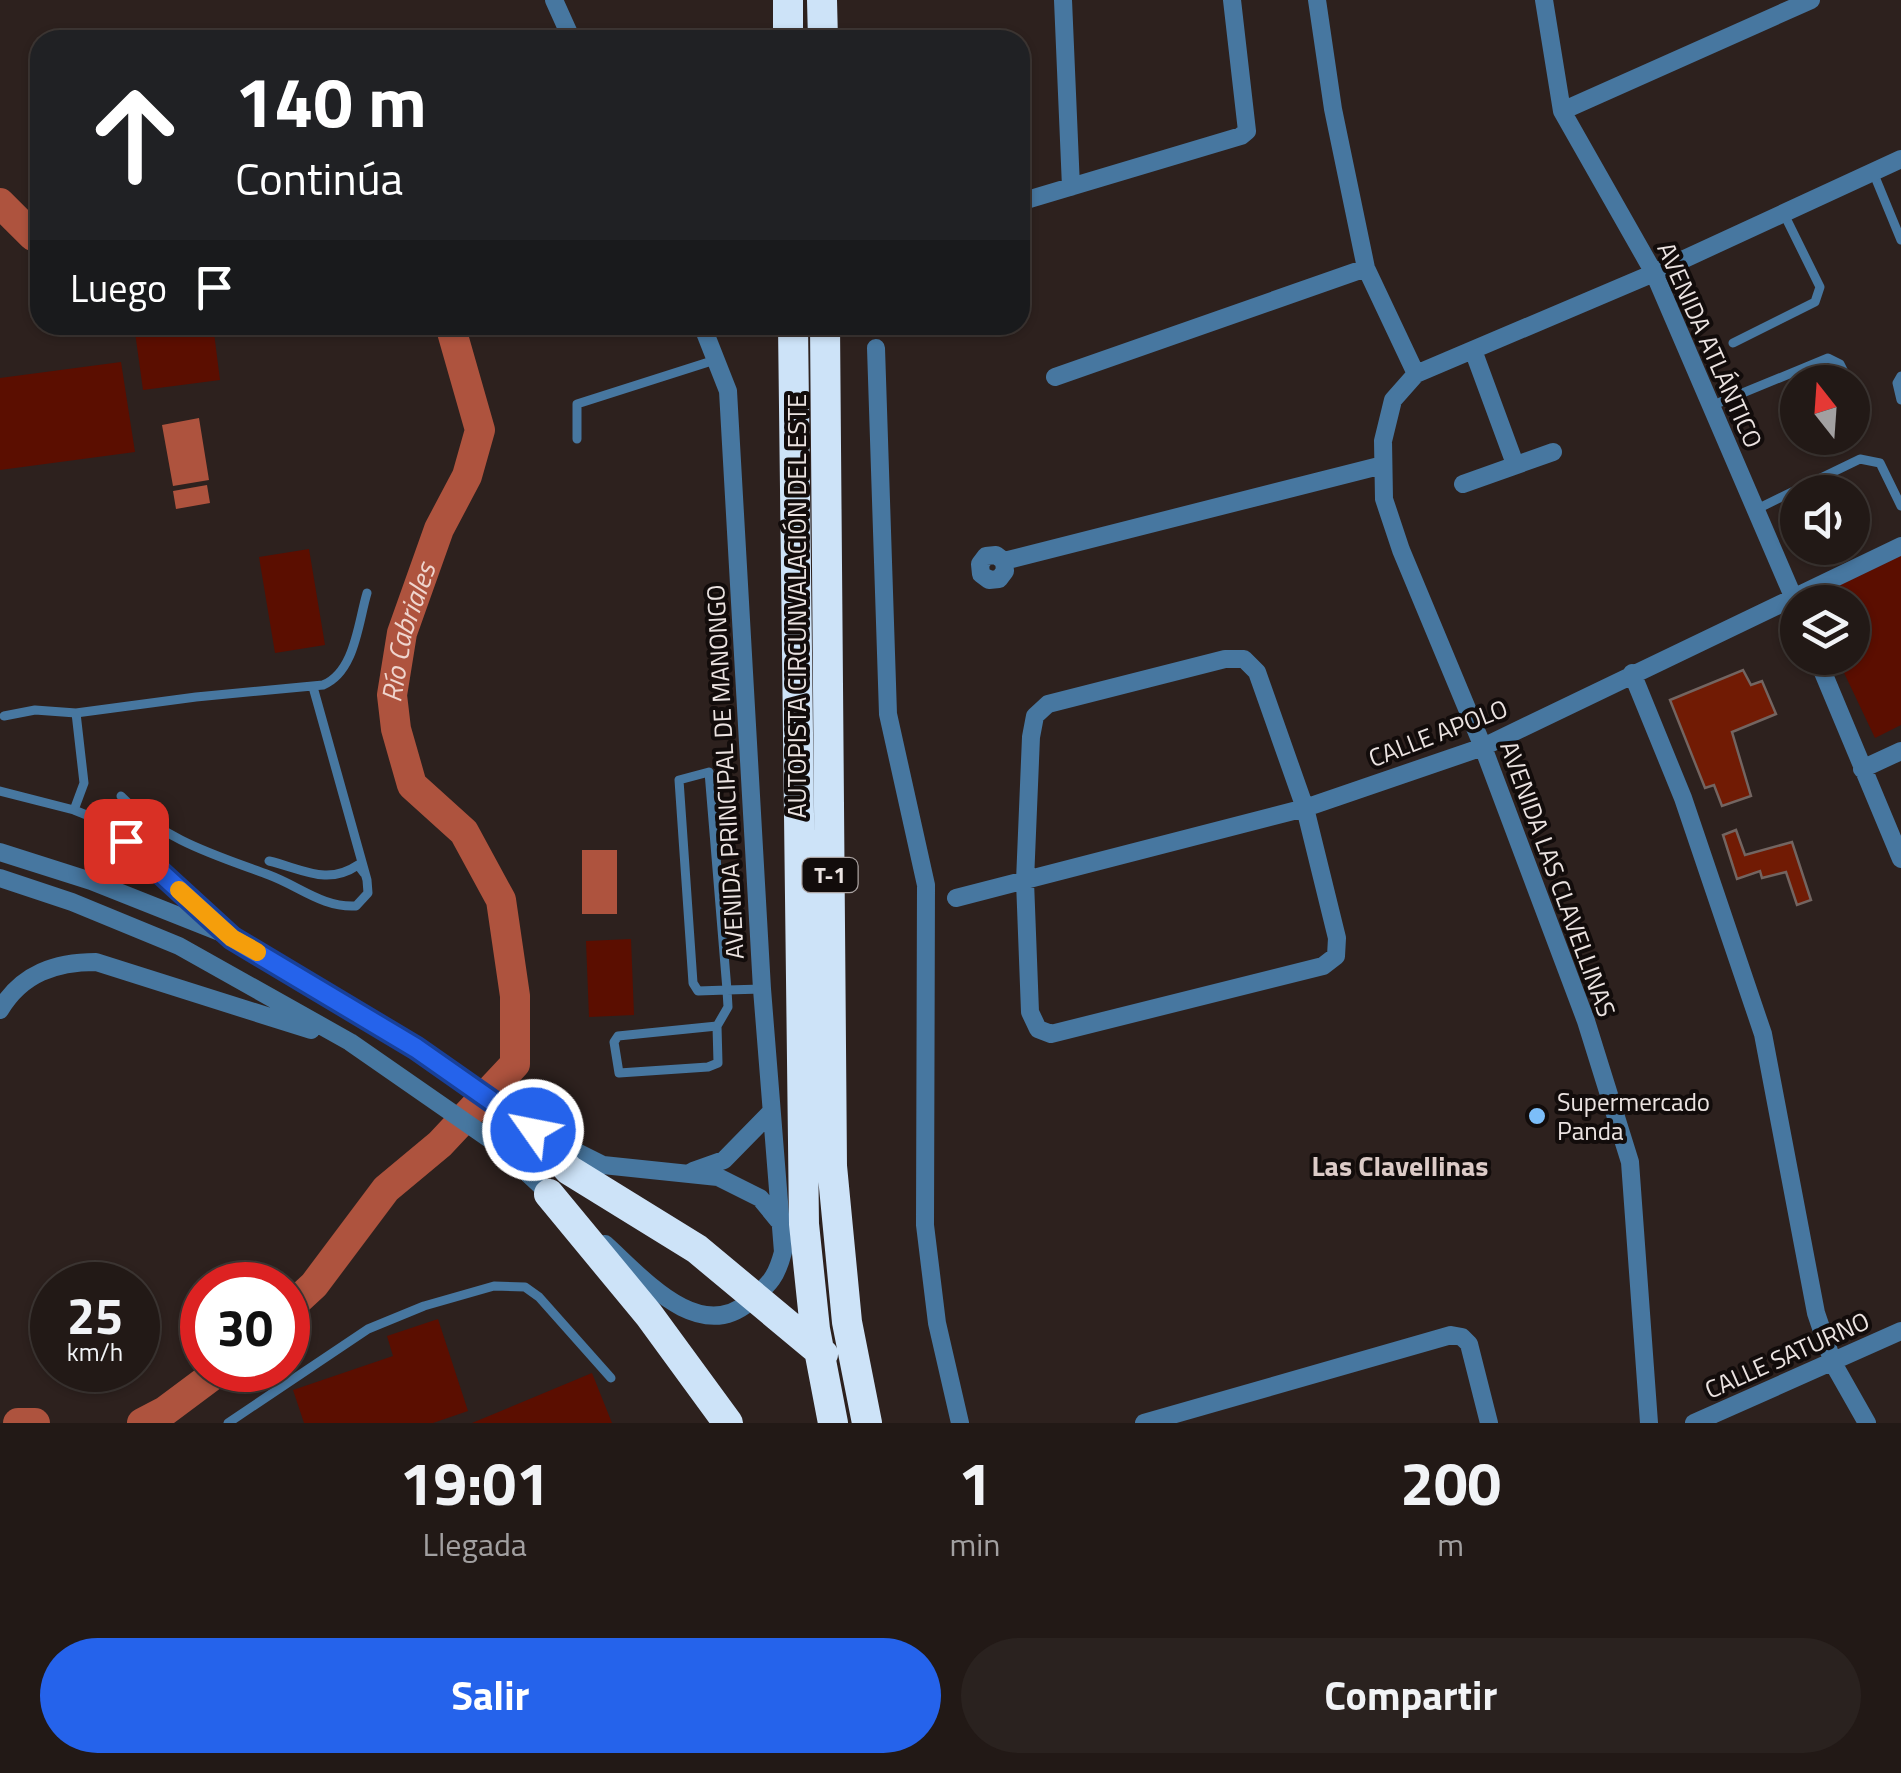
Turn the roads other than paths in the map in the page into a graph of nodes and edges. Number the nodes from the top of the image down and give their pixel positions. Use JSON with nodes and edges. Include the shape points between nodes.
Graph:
{"nodes":[{"id":1,"x":554,"y":0,"type":"edge"},
{"id":2,"x":788,"y":0,"type":"edge"},
{"id":3,"x":822,"y":0,"type":"edge"},
{"id":4,"x":1063,"y":0,"type":"edge"},
{"id":5,"x":1232,"y":0,"type":"edge"},
{"id":6,"x":1317,"y":0,"type":"edge"},
{"id":7,"x":1544,"y":0,"type":"edge"},
{"id":8,"x":1811,"y":0,"type":"edge"},
{"id":9,"x":568,"y":30,"type":"edge"},
{"id":10,"x":788,"y":30,"type":"edge"},
{"id":11,"x":822,"y":30,"type":"edge"},
{"id":12,"x":1562,"y":111,"type":"junction"},
{"id":13,"x":1901,"y":159,"type":"edge"},
{"id":14,"x":1873,"y":172,"type":"junction"},
{"id":15,"x":1071,"y":187,"type":"junction"},
{"id":16,"x":1030,"y":199,"type":"edge"},
{"id":17,"x":1783,"y":212,"type":"junction"},
{"id":18,"x":1901,"y":240,"type":"edge"},
{"id":19,"x":1366,"y":268,"type":"junction"},
{"id":20,"x":1654,"y":274,"type":"junction"},
{"id":21,"x":707,"y":335,"type":"edge"},
{"id":22,"x":793,"y":335,"type":"edge"},
{"id":23,"x":825,"y":335,"type":"edge"},
{"id":24,"x":1733,"y":343,"type":"dead end"},
{"id":25,"x":876,"y":348,"type":"dead end"},
{"id":26,"x":1473,"y":350,"type":"junction"},
{"id":27,"x":718,"y":360,"type":"junction"},
{"id":28,"x":1811,"y":365,"type":"edge"},
{"id":29,"x":1840,"y":365,"type":"edge"},
{"id":30,"x":1416,"y":374,"type":"junction"},
{"id":31,"x":1901,"y":376,"type":"edge"},
{"id":32,"x":1055,"y":377,"type":"dead end"},
{"id":33,"x":1780,"y":378,"type":"edge"},
{"id":34,"x":1901,"y":400,"type":"edge"},
{"id":35,"x":1711,"y":406,"type":"junction"},
{"id":36,"x":577,"y":439,"type":"dead end"},
{"id":37,"x":1553,"y":452,"type":"dead end"},
{"id":38,"x":1515,"y":464,"type":"junction"},
{"id":39,"x":1383,"y":465,"type":"junction"},
{"id":40,"x":1463,"y":484,"type":"dead end"},
{"id":41,"x":1901,"y":506,"type":"edge"},
{"id":42,"x":1756,"y":510,"type":"junction"},
{"id":43,"x":1901,"y":546,"type":"edge"},
{"id":44,"x":1004,"y":561,"type":"dead end"},
{"id":45,"x":1788,"y":585,"type":"edge"},
{"id":46,"x":1827,"y":585,"type":"edge"},
{"id":47,"x":366,"y":593,"type":"dead end"},
{"id":48,"x":1780,"y":609,"type":"edge"},
{"id":49,"x":1632,"y":673,"type":"junction"},
{"id":50,"x":1825,"y":675,"type":"edge"},
{"id":51,"x":313,"y":687,"type":"junction"},
{"id":52,"x":76,"y":713,"type":"junction"},
{"id":53,"x":4,"y":716,"type":"dead end"},
{"id":54,"x":1483,"y":747,"type":"junction"},
{"id":55,"x":1901,"y":751,"type":"edge"},
{"id":56,"x":1862,"y":770,"type":"junction"},
{"id":57,"x":0,"y":790,"type":"edge"},
{"id":58,"x":121,"y":796,"type":"dead end"},
{"id":59,"x":1305,"y":808,"type":"junction"},
{"id":60,"x":74,"y":810,"type":"junction"},
{"id":61,"x":0,"y":852,"type":"edge"},
{"id":62,"x":1901,"y":859,"type":"edge"},
{"id":63,"x":269,"y":862,"type":"dead end"},
{"id":64,"x":0,"y":878,"type":"edge"},
{"id":65,"x":368,"y":880,"type":"junction"},
{"id":66,"x":1025,"y":880,"type":"junction"},
{"id":67,"x":956,"y":898,"type":"dead end"},
{"id":68,"x":232,"y":938,"type":"junction"},
{"id":69,"x":762,"y":989,"type":"junction"},
{"id":70,"x":727,"y":990,"type":"junction"},
{"id":71,"x":0,"y":1010,"type":"edge"},
{"id":72,"x":718,"y":1026,"type":"junction"},
{"id":73,"x":350,"y":1042,"type":"junction"},
{"id":74,"x":770,"y":1113,"type":"junction"},
{"id":75,"x":533,"y":1130,"type":"junction"},
{"id":76,"x":684,"y":1174,"type":"junction"},
{"id":77,"x":549,"y":1194,"type":"junction"},
{"id":78,"x":778,"y":1220,"type":"junction"},
{"id":79,"x":1901,"y":1332,"type":"edge"},
{"id":80,"x":1832,"y":1363,"type":"junction"},
{"id":81,"x":611,"y":1378,"type":"dead end"},
{"id":82,"x":228,"y":1423,"type":"edge"},
{"id":83,"x":728,"y":1423,"type":"edge"},
{"id":84,"x":834,"y":1423,"type":"edge"},
{"id":85,"x":868,"y":1423,"type":"edge"},
{"id":86,"x":892,"y":1423,"type":"edge"},
{"id":87,"x":960,"y":1423,"type":"edge"},
{"id":88,"x":1144,"y":1423,"type":"edge"},
{"id":89,"x":1489,"y":1423,"type":"edge"},
{"id":90,"x":1650,"y":1423,"type":"edge"},
{"id":91,"x":1694,"y":1423,"type":"edge"},
{"id":92,"x":1866,"y":1423,"type":"edge"}],
"edges":[{"from":1,"to":9,"type":"street"},
{"from":2,"to":10,"type":"highway"},
{"from":3,"to":11,"type":"highway"},
{"from":4,"to":15,"type":"street"},
{"from":5,"to":15,"type":"street","via":[[1248,131]]},
{"from":6,"to":19,"type":"street"},
{"from":7,"to":12,"type":"street"},
{"from":8,"to":12,"type":"street"},
{"from":12,"to":20,"type":"street","name":"AVENIDA ATLÁNTICO"},
{"from":13,"to":14,"type":"street"},
{"from":14,"to":17,"type":"street"},
{"from":14,"to":18,"type":"lane"},
{"from":15,"to":16,"type":"street"},
{"from":17,"to":20,"type":"street"},
{"from":17,"to":24,"type":"lane","via":[[1820,296]]},
{"from":19,"to":30,"type":"street"},
{"from":19,"to":32,"type":"street"},
{"from":20,"to":26,"type":"street"},
{"from":20,"to":35,"type":"street","name":"AVENIDA ATLÁNTICO"},
{"from":21,"to":27,"type":"street","name":"AVENIDA PRINCIPAL DE MANONGO"},
{"from":22,"to":84,"type":"highway","name":"AUTOPISTA CIRCUNVALACIÓN DEL ESTE","number":"T-1","via":[[804,1224]]},
{"from":23,"to":85,"type":"highway","name":"AUTOPISTA CIRCUNVALACIÓN DEL ESTE","number":"T-1","via":[[832,1166],[844,1306]]},
{"from":25,"to":87,"type":"street","via":[[888,714],[926,885],[924,1225],[936,1322]]},
{"from":26,"to":30,"type":"street"},
{"from":26,"to":38,"type":"street"},
{"from":27,"to":36,"type":"lane","via":[[577,404]]},
{"from":27,"to":69,"type":"street","name":"AVENIDA PRINCIPAL DE MANONGO","via":[[728,390]]},
{"from":28,"to":29,"type":"lane","via":[[1828,358]]},
{"from":30,"to":39,"type":"street","name":"AVENIDA LAS CLAVELLINAS","via":[[1393,400]]},
{"from":31,"to":34,"type":"lane"},
{"from":33,"to":35,"type":"lane"},
{"from":35,"to":42,"type":"street","name":"AVENIDA ATLÁNTICO"},
{"from":37,"to":38,"type":"street"},
{"from":38,"to":40,"type":"street"},
{"from":39,"to":44,"type":"street"},
{"from":39,"to":54,"type":"street","name":"AVENIDA LAS CLAVELLINAS","via":[[1384,498],[1401,550]]},
{"from":41,"to":42,"type":"lane","via":[[1880,463],[1860,458]]},
{"from":42,"to":45,"type":"street","name":"AVENIDA ATLÁNTICO"},
{"from":43,"to":46,"type":"street","name":"CALLE APOLO"},
{"from":47,"to":51,"type":"lane","via":[[340,674]]},
{"from":48,"to":49,"type":"street","name":"CALLE APOLO"},
{"from":49,"to":54,"type":"street","name":"CALLE APOLO"},
{"from":49,"to":80,"type":"street","via":[[1764,1034],[1813,1298]]},
{"from":50,"to":56,"type":"street"},
{"from":51,"to":52,"type":"lane"},
{"from":51,"to":65,"type":"lane"},
{"from":52,"to":53,"type":"lane"},
{"from":52,"to":60,"type":"lane","via":[[84,783]]},
{"from":54,"to":59,"type":"street","name":"CALLE APOLO"},
{"from":54,"to":90,"type":"street","name":"AVENIDA LAS CLAVELLINAS","via":[[1586,1021],[1630,1162]]},
{"from":55,"to":56,"type":"street"},
{"from":56,"to":62,"type":"street"},
{"from":57,"to":60,"type":"lane"},
{"from":58,"to":65,"type":"lane","via":[[177,840],[338,907],[356,906],[368,893]]},
{"from":59,"to":66,"type":"street","name":"CALLE APOLO"},
{"from":59,"to":66,"type":"street","via":[[1257,672],[1244,659],[1048,704],[1035,716],[1031,738]]},
{"from":59,"to":66,"type":"street","via":[[1336,956],[1322,966],[1231,990],[1052,1034],[1038,1029],[1030,1012]]},
{"from":60,"to":68,"type":"lane","via":[[109,824]]},
{"from":61,"to":68,"type":"street"},
{"from":63,"to":65,"type":"lane","via":[[334,876],[358,865]]},
{"from":64,"to":73,"type":"street","via":[[179,946]]},
{"from":66,"to":67,"type":"street","name":"CALLE APOLO"},
{"from":68,"to":75,"type":"street","via":[[416,1048]]},
{"from":69,"to":70,"type":"lane"},
{"from":69,"to":74,"type":"street","name":"AVENIDA PRINCIPAL DE MANONGO"},
{"from":70,"to":70,"type":"lane","via":[[698,991],[693,984],[680,780],[709,772]]},
{"from":70,"to":72,"type":"lane","via":[[728,1007]]},
{"from":71,"to":73,"type":"street","via":[[30,976],[67,962],[96,962]]},
{"from":72,"to":72,"type":"lane","via":[[618,1036],[620,1073],[713,1066]]},
{"from":73,"to":77,"type":"street","name":"AVENIDA PRINCIPAL DE MANONGO","via":[[494,1142]]},
{"from":74,"to":76,"type":"street","via":[[724,1160]]},
{"from":74,"to":78,"type":"street","name":"AVENIDA PRINCIPAL DE MANONGO"},
{"from":75,"to":76,"type":"street","via":[[603,1165]]},
{"from":75,"to":86,"type":"highway","via":[[569,1170],[697,1248],[856,1383]]},
{"from":76,"to":78,"type":"street","via":[[736,1185],[760,1198]]},
{"from":77,"to":78,"type":"street","name":"AVENIDA PRINCIPAL DE MANONGO","via":[[663,1295],[685,1310],[712,1316],[736,1312],[776,1278],[783,1252]]},
{"from":77,"to":83,"type":"highway"},
{"from":79,"to":80,"type":"street","name":"CALLE SATURNO"},
{"from":80,"to":91,"type":"street","name":"CALLE SATURNO"},
{"from":80,"to":92,"type":"street"},
{"from":81,"to":82,"type":"lane","via":[[539,1297],[524,1287],[494,1286],[368,1329]]},
{"from":88,"to":89,"type":"street","via":[[1452,1335],[1468,1344]]}]}
